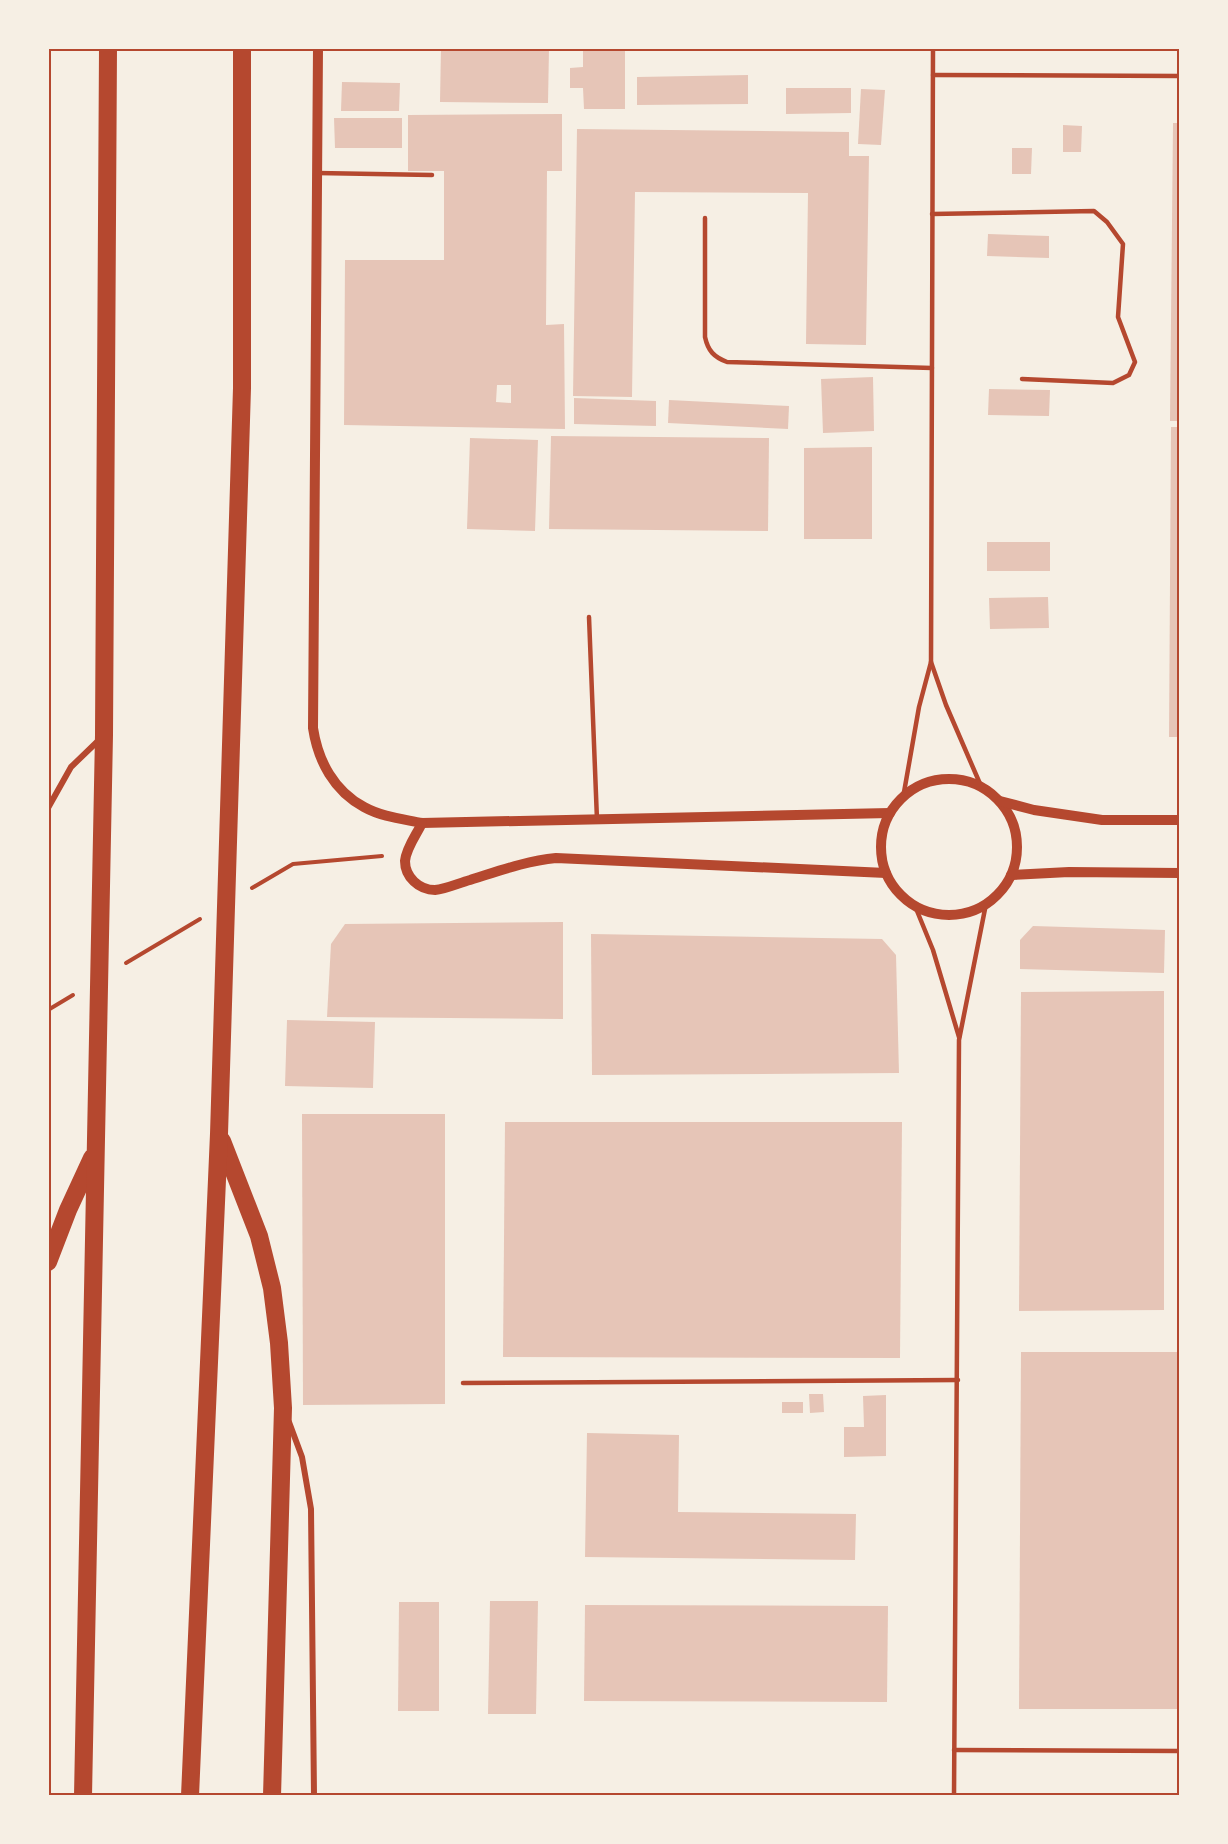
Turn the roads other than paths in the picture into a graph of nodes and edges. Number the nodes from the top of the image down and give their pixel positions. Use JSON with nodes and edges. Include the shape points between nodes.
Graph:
{"nodes":[{"id":1,"x":108,"y":48,"type":"edge"},
{"id":2,"x":242,"y":48,"type":"edge"},
{"id":3,"x":318,"y":48,"type":"edge"},
{"id":4,"x":933,"y":48,"type":"edge"},
{"id":5,"x":933,"y":75,"type":"junction"},
{"id":6,"x":1180,"y":76,"type":"edge"},
{"id":7,"x":317,"y":173,"type":"junction"},
{"id":8,"x":432,"y":175,"type":"dead end"},
{"id":9,"x":932,"y":214,"type":"junction"},
{"id":10,"x":705,"y":218,"type":"dead end"},
{"id":11,"x":932,"y":368,"type":"junction"},
{"id":12,"x":1022,"y":379,"type":"dead end"},
{"id":13,"x":588,"y":617,"type":"dead end"},
{"id":14,"x":931,"y":662,"type":"junction"},
{"id":15,"x":104,"y":735,"type":"junction"},
{"id":16,"x":981,"y":786,"type":"junction"},
{"id":17,"x":903,"y":798,"type":"junction"},
{"id":18,"x":1000,"y":801,"type":"junction"},
{"id":19,"x":48,"y":808,"type":"edge"},
{"id":20,"x":890,"y":813,"type":"junction"},
{"id":21,"x":597,"y":820,"type":"junction"},
{"id":22,"x":1180,"y":820,"type":"edge"},
{"id":23,"x":422,"y":823,"type":"junction"},
{"id":24,"x":886,"y":873,"type":"junction"},
{"id":25,"x":1180,"y":873,"type":"edge"},
{"id":26,"x":1011,"y":875,"type":"junction"},
{"id":27,"x":986,"y":904,"type":"junction"},
{"id":28,"x":915,"y":906,"type":"junction"},
{"id":29,"x":959,"y":1040,"type":"junction"},
{"id":30,"x":219,"y":1134,"type":"junction"},
{"id":31,"x":96,"y":1151,"type":"junction"},
{"id":32,"x":48,"y":1262,"type":"edge"},
{"id":33,"x":958,"y":1380,"type":"junction"},
{"id":34,"x":463,"y":1383,"type":"dead end"},
{"id":35,"x":283,"y":1408,"type":"junction"},
{"id":36,"x":954,"y":1750,"type":"junction"},
{"id":37,"x":1180,"y":1751,"type":"edge"},
{"id":38,"x":83,"y":1796,"type":"edge"},
{"id":39,"x":190,"y":1796,"type":"edge"},
{"id":40,"x":272,"y":1796,"type":"edge"},
{"id":41,"x":314,"y":1796,"type":"edge"},
{"id":42,"x":954,"y":1796,"type":"edge"}],
"edges":[{"from":1,"to":15,"type":"highway"},
{"from":2,"to":30,"type":"highway","via":[[242,388]]},
{"from":3,"to":7,"type":"street"},
{"from":4,"to":5,"type":"lane"},
{"from":5,"to":6,"type":"lane"},
{"from":5,"to":9,"type":"lane"},
{"from":7,"to":8,"type":"lane"},
{"from":7,"to":23,"type":"street","via":[[313,717],[316,747],[333,781],[364,807]]},
{"from":9,"to":11,"type":"lane"},
{"from":9,"to":12,"type":"lane","via":[[1094,211],[1123,244],[1118,317],[1135,362],[1129,375],[1113,383]]},
{"from":10,"to":11,"type":"lane","via":[[705,337],[706,345],[718,358],[727,362]]},
{"from":11,"to":14,"type":"lane"},
{"from":13,"to":21,"type":"lane"},
{"from":14,"to":16,"type":"lane"},
{"from":14,"to":17,"type":"lane","via":[[916,718]]},
{"from":15,"to":19,"type":"street","via":[[71,767]]},
{"from":15,"to":31,"type":"highway"},
{"from":16,"to":17,"type":"street","via":[[954,779],[927,782]]},
{"from":16,"to":18,"type":"street"},
{"from":17,"to":20,"type":"street"},
{"from":18,"to":22,"type":"street","via":[[1102,820]]},
{"from":18,"to":26,"type":"street","via":[[1017,837]]},
{"from":20,"to":21,"type":"street"},
{"from":20,"to":24,"type":"street","via":[[881,843]]},
{"from":21,"to":23,"type":"street"},
{"from":23,"to":24,"type":"street","via":[[405,861],[409,876],[428,889],[443,888],[522,863],[556,858]]},
{"from":24,"to":28,"type":"street","via":[[903,898]]},
{"from":25,"to":26,"type":"street"},
{"from":26,"to":27,"type":"street"},
{"from":27,"to":28,"type":"street","via":[[964,914],[939,914]]},
{"from":27,"to":29,"type":"lane"},
{"from":28,"to":29,"type":"lane","via":[[933,950]]},
{"from":29,"to":33,"type":"lane"},
{"from":30,"to":35,"type":"highway","via":[[259,1236],[272,1288]]},
{"from":30,"to":39,"type":"highway"},
{"from":31,"to":32,"type":"highway"},
{"from":31,"to":38,"type":"highway"},
{"from":33,"to":34,"type":"lane"},
{"from":33,"to":36,"type":"lane"},
{"from":35,"to":40,"type":"highway"},
{"from":35,"to":41,"type":"street","via":[[302,1457],[311,1509]]},
{"from":36,"to":37,"type":"lane"},
{"from":36,"to":42,"type":"lane"}]}
